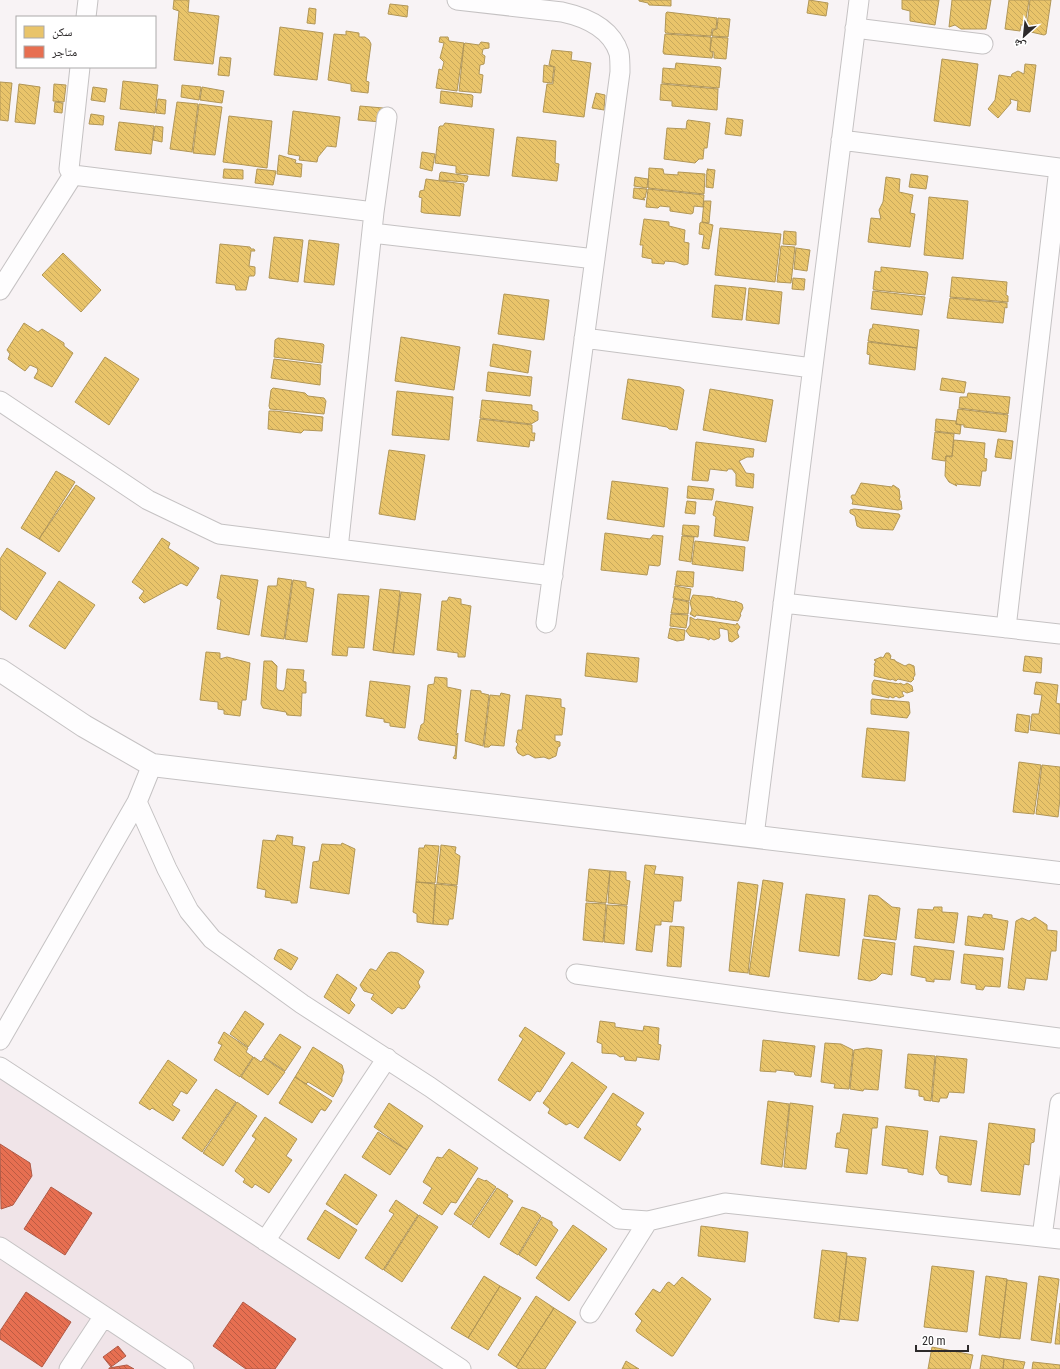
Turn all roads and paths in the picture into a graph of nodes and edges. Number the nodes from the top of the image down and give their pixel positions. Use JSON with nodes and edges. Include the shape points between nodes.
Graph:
{"nodes":[{"id":1,"x":88,"y":0,"type":"edge"},
{"id":2,"x":457,"y":0,"type":"edge"},
{"id":3,"x":859,"y":0,"type":"edge"},
{"id":4,"x":86,"y":16,"type":"edge"},
{"id":5,"x":855,"y":28,"type":"junction"},
{"id":6,"x":983,"y":44,"type":"dead end"},
{"id":7,"x":80,"y":68,"type":"edge"},
{"id":8,"x":387,"y":117,"type":"dead end"},
{"id":9,"x":841,"y":140,"type":"junction"},
{"id":10,"x":1060,"y":168,"type":"edge"},
{"id":11,"x":73,"y":175,"type":"junction"},
{"id":12,"x":374,"y":212,"type":"junction"},
{"id":13,"x":372,"y":232,"type":"junction"},
{"id":14,"x":595,"y":259,"type":"junction"},
{"id":15,"x":0,"y":290,"type":"edge"},
{"id":16,"x":584,"y":338,"type":"junction"},
{"id":17,"x":812,"y":368,"type":"junction"},
{"id":18,"x":0,"y":401,"type":"edge"},
{"id":19,"x":338,"y":549,"type":"junction"},
{"id":20,"x":553,"y":576,"type":"junction"},
{"id":21,"x":783,"y":603,"type":"junction"},
{"id":22,"x":546,"y":623,"type":"dead end"},
{"id":23,"x":1006,"y":628,"type":"junction"},
{"id":24,"x":1060,"y":634,"type":"edge"},
{"id":25,"x":0,"y":670,"type":"edge"},
{"id":26,"x":152,"y":765,"type":"junction"},
{"id":27,"x":137,"y":802,"type":"junction"},
{"id":28,"x":754,"y":836,"type":"junction"},
{"id":29,"x":1060,"y":873,"type":"edge"},
{"id":30,"x":576,"y":974,"type":"dead end"},
{"id":31,"x":1060,"y":1038,"type":"edge"},
{"id":32,"x":0,"y":1040,"type":"edge"},
{"id":33,"x":387,"y":1058,"type":"junction"},
{"id":34,"x":0,"y":1067,"type":"edge"},
{"id":35,"x":1060,"y":1103,"type":"edge"},
{"id":36,"x":648,"y":1221,"type":"junction"},
{"id":37,"x":1051,"y":1238,"type":"edge"},
{"id":38,"x":265,"y":1241,"type":"junction"},
{"id":39,"x":0,"y":1247,"type":"edge"},
{"id":40,"x":590,"y":1312,"type":"dead end"},
{"id":41,"x":104,"y":1316,"type":"junction"},
{"id":42,"x":69,"y":1369,"type":"edge"},
{"id":43,"x":184,"y":1369,"type":"edge"},
{"id":44,"x":461,"y":1369,"type":"edge"}],
"edges":[{"from":1,"to":4,"type":"street"},
{"from":2,"to":14,"type":"street","via":[[580,16],[595,24],[612,39],[619,54],[620,72]]},
{"from":3,"to":5,"type":"street"},
{"from":5,"to":6,"type":"street"},
{"from":5,"to":9,"type":"street"},
{"from":7,"to":11,"type":"street","via":[[69,169]]},
{"from":8,"to":12,"type":"street"},
{"from":9,"to":10,"type":"street"},
{"from":9,"to":17,"type":"street"},
{"from":10,"to":23,"type":"street"},
{"from":11,"to":12,"type":"street"},
{"from":11,"to":15,"type":"street"},
{"from":12,"to":13,"type":"street"},
{"from":13,"to":14,"type":"street"},
{"from":13,"to":19,"type":"street"},
{"from":14,"to":16,"type":"street"},
{"from":16,"to":17,"type":"street"},
{"from":16,"to":20,"type":"street"},
{"from":17,"to":21,"type":"street"},
{"from":18,"to":19,"type":"street","via":[[148,500],[219,534]]},
{"from":19,"to":20,"type":"street"},
{"from":20,"to":22,"type":"street"},
{"from":21,"to":23,"type":"street"},
{"from":21,"to":28,"type":"street"},
{"from":23,"to":24,"type":"street"},
{"from":25,"to":26,"type":"street","via":[[84,726]]},
{"from":26,"to":27,"type":"street"},
{"from":26,"to":28,"type":"street"},
{"from":27,"to":32,"type":"street"},
{"from":27,"to":33,"type":"street","via":[[189,911],[212,939],[302,1004]]},
{"from":28,"to":29,"type":"street"},
{"from":30,"to":31,"type":"street"},
{"from":33,"to":36,"type":"street","via":[[619,1220]]},
{"from":33,"to":38,"type":"street"},
{"from":34,"to":38,"type":"street"},
{"from":35,"to":37,"type":"street"},
{"from":36,"to":37,"type":"street","via":[[725,1203]]},
{"from":36,"to":40,"type":"street"},
{"from":38,"to":44,"type":"street"},
{"from":39,"to":41,"type":"street"},
{"from":41,"to":42,"type":"street"},
{"from":41,"to":43,"type":"street"}]}
